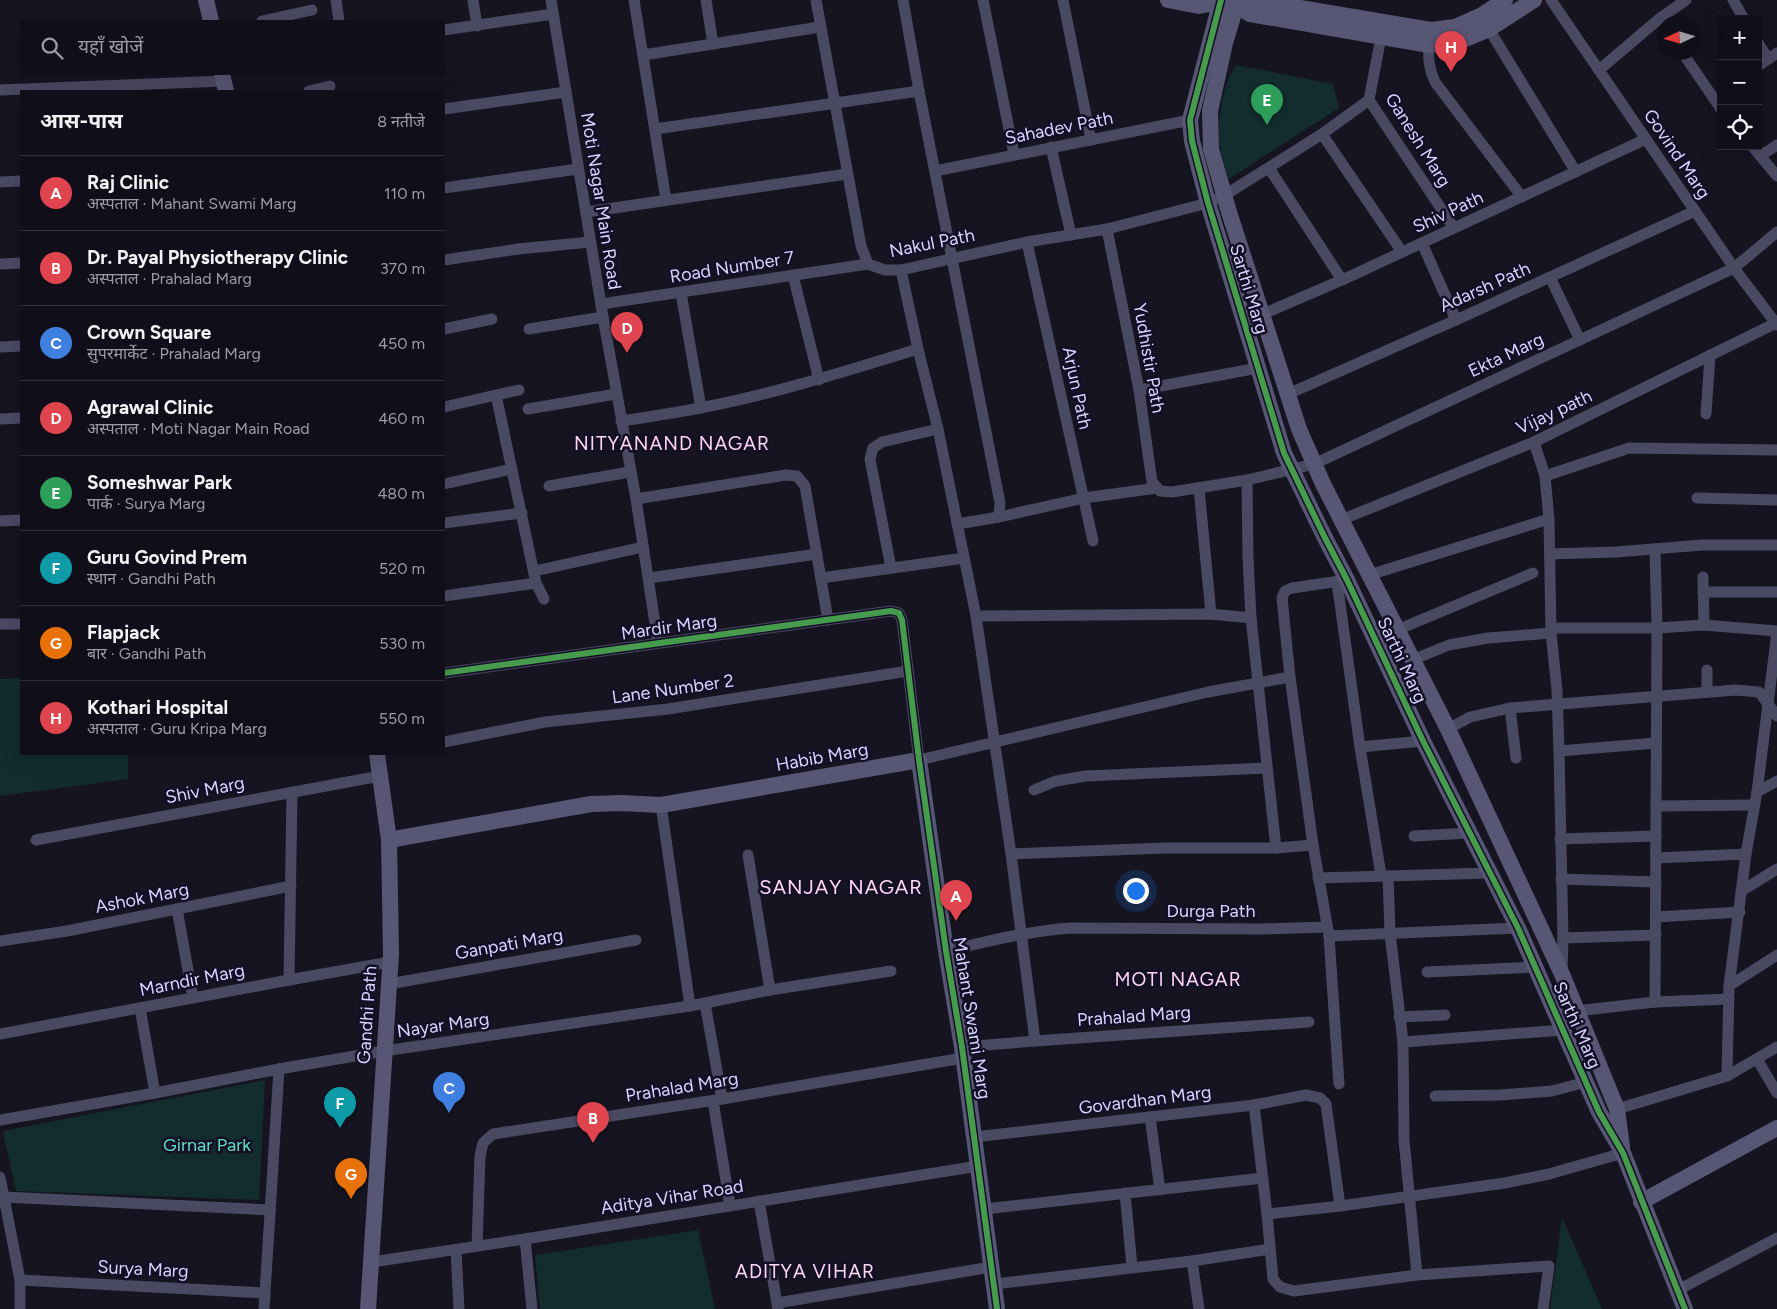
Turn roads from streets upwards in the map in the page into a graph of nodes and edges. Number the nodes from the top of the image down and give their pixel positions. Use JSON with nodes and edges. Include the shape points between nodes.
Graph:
{"nodes":[{"id":1,"x":206,"y":0,"type":"edge"},
{"id":2,"x":336,"y":0,"type":"edge"},
{"id":3,"x":473,"y":0,"type":"edge"},
{"id":4,"x":551,"y":0,"type":"edge"},
{"id":5,"x":634,"y":0,"type":"edge"},
{"id":6,"x":706,"y":0,"type":"edge"},
{"id":7,"x":816,"y":0,"type":"edge"},
{"id":8,"x":903,"y":0,"type":"edge"},
{"id":9,"x":983,"y":0,"type":"edge"},
{"id":10,"x":1063,"y":0,"type":"edge"},
{"id":11,"x":1168,"y":0,"type":"edge"},
{"id":12,"x":1505,"y":0,"type":"edge"},
{"id":13,"x":1534,"y":0,"type":"edge"},
{"id":14,"x":1551,"y":0,"type":"edge"},
{"id":15,"x":1686,"y":0,"type":"edge"},
{"id":16,"x":1733,"y":0,"type":"edge"},
{"id":17,"x":1226,"y":2,"type":"edge"},
{"id":18,"x":312,"y":10,"type":"dead end"},
{"id":19,"x":553,"y":14,"type":"junction"},
{"id":20,"x":1670,"y":15,"type":"edge"},
{"id":21,"x":1742,"y":15,"type":"edge"},
{"id":22,"x":211,"y":20,"type":"edge"},
{"id":23,"x":267,"y":20,"type":"edge"},
{"id":24,"x":339,"y":20,"type":"edge"},
{"id":25,"x":477,"y":26,"type":"junction"},
{"id":26,"x":820,"y":27,"type":"junction"},
{"id":27,"x":1657,"y":27,"type":"edge"},
{"id":28,"x":1489,"y":29,"type":"junction"},
{"id":29,"x":445,"y":30,"type":"edge"},
{"id":30,"x":1381,"y":37,"type":"junction"},
{"id":31,"x":713,"y":44,"type":"junction"},
{"id":32,"x":1429,"y":45,"type":"junction"},
{"id":33,"x":643,"y":55,"type":"junction"},
{"id":34,"x":1688,"y":60,"type":"edge"},
{"id":35,"x":1599,"y":70,"type":"junction"},
{"id":36,"x":224,"y":82,"type":"edge"},
{"id":37,"x":330,"y":86,"type":"dead end"},
{"id":38,"x":0,"y":90,"type":"edge"},
{"id":39,"x":313,"y":90,"type":"edge"},
{"id":40,"x":919,"y":91,"type":"junction"},
{"id":41,"x":566,"y":92,"type":"junction"},
{"id":42,"x":1716,"y":94,"type":"edge"},
{"id":43,"x":1369,"y":100,"type":"junction"},
{"id":44,"x":834,"y":103,"type":"junction"},
{"id":45,"x":445,"y":109,"type":"edge"},
{"id":46,"x":1190,"y":120,"type":"junction"},
{"id":47,"x":655,"y":129,"type":"junction"},
{"id":48,"x":1322,"y":134,"type":"junction"},
{"id":49,"x":1091,"y":140,"type":"junction"},
{"id":50,"x":1646,"y":140,"type":"junction"},
{"id":51,"x":1777,"y":145,"type":"edge"},
{"id":52,"x":1052,"y":147,"type":"junction"},
{"id":53,"x":1755,"y":150,"type":"edge"},
{"id":54,"x":1014,"y":154,"type":"junction"},
{"id":55,"x":1760,"y":156,"type":"junction"},
{"id":56,"x":1269,"y":168,"type":"junction"},
{"id":57,"x":578,"y":170,"type":"junction"},
{"id":58,"x":935,"y":171,"type":"junction"},
{"id":59,"x":1576,"y":172,"type":"junction"},
{"id":60,"x":846,"y":174,"type":"junction"},
{"id":61,"x":1777,"y":176,"type":"edge"},
{"id":62,"x":20,"y":181,"type":"edge"},
{"id":63,"x":0,"y":182,"type":"edge"},
{"id":64,"x":445,"y":188,"type":"edge"},
{"id":65,"x":1225,"y":195,"type":"junction"},
{"id":66,"x":1522,"y":197,"type":"junction"},
{"id":67,"x":666,"y":200,"type":"junction"},
{"id":68,"x":1208,"y":203,"type":"junction"},
{"id":69,"x":1695,"y":211,"type":"junction"},
{"id":70,"x":586,"y":212,"type":"junction"},
{"id":71,"x":1454,"y":228,"type":"junction"},
{"id":72,"x":1107,"y":229,"type":"junction"},
{"id":73,"x":1777,"y":232,"type":"edge"},
{"id":74,"x":1071,"y":234,"type":"junction"},
{"id":75,"x":590,"y":242,"type":"junction"},
{"id":76,"x":1028,"y":242,"type":"junction"},
{"id":77,"x":1422,"y":243,"type":"junction"},
{"id":78,"x":1402,"y":252,"type":"junction"},
{"id":79,"x":952,"y":257,"type":"junction"},
{"id":80,"x":445,"y":260,"type":"edge"},
{"id":81,"x":20,"y":263,"type":"edge"},
{"id":82,"x":0,"y":264,"type":"edge"},
{"id":83,"x":868,"y":264,"type":"junction"},
{"id":84,"x":1734,"y":268,"type":"junction"},
{"id":85,"x":901,"y":270,"type":"junction"},
{"id":86,"x":793,"y":275,"type":"junction"},
{"id":87,"x":1550,"y":277,"type":"junction"},
{"id":88,"x":1342,"y":280,"type":"junction"},
{"id":89,"x":681,"y":293,"type":"junction"},
{"id":90,"x":601,"y":304,"type":"junction"},
{"id":91,"x":1263,"y":314,"type":"junction"},
{"id":92,"x":603,"y":317,"type":"junction"},
{"id":93,"x":492,"y":319,"type":"dead end"},
{"id":94,"x":1456,"y":320,"type":"junction"},
{"id":95,"x":1776,"y":324,"type":"edge"},
{"id":96,"x":445,"y":328,"type":"edge"},
{"id":97,"x":529,"y":329,"type":"dead end"},
{"id":98,"x":1580,"y":340,"type":"junction"},
{"id":99,"x":20,"y":346,"type":"edge"},
{"id":100,"x":0,"y":347,"type":"edge"},
{"id":101,"x":918,"y":349,"type":"junction"},
{"id":102,"x":1710,"y":354,"type":"junction"},
{"id":103,"x":1258,"y":368,"type":"junction"},
{"id":104,"x":819,"y":380,"type":"junction"},
{"id":105,"x":520,"y":390,"type":"dead end"},
{"id":106,"x":1138,"y":390,"type":"junction"},
{"id":107,"x":616,"y":394,"type":"junction"},
{"id":108,"x":1288,"y":394,"type":"junction"},
{"id":109,"x":496,"y":395,"type":"junction"},
{"id":110,"x":445,"y":407,"type":"edge"},
{"id":111,"x":701,"y":408,"type":"junction"},
{"id":112,"x":528,"y":409,"type":"dead end"},
{"id":113,"x":1706,"y":414,"type":"dead end"},
{"id":114,"x":20,"y":418,"type":"edge"},
{"id":115,"x":0,"y":419,"type":"edge"},
{"id":116,"x":621,"y":421,"type":"junction"},
{"id":117,"x":938,"y":429,"type":"junction"},
{"id":118,"x":1534,"y":442,"type":"junction"},
{"id":119,"x":1777,"y":450,"type":"edge"},
{"id":120,"x":1314,"y":464,"type":"junction"},
{"id":121,"x":512,"y":469,"type":"junction"},
{"id":122,"x":1292,"y":470,"type":"junction"},
{"id":123,"x":630,"y":472,"type":"junction"},
{"id":124,"x":1545,"y":476,"type":"junction"},
{"id":125,"x":1247,"y":480,"type":"junction"},
{"id":126,"x":445,"y":484,"type":"edge"},
{"id":127,"x":549,"y":486,"type":"dead end"},
{"id":128,"x":1200,"y":488,"type":"junction"},
{"id":129,"x":1158,"y":490,"type":"junction"},
{"id":130,"x":1084,"y":498,"type":"junction"},
{"id":131,"x":1697,"y":498,"type":"dead end"},
{"id":132,"x":636,"y":499,"type":"junction"},
{"id":133,"x":1777,"y":500,"type":"edge"},
{"id":134,"x":522,"y":513,"type":"junction"},
{"id":135,"x":999,"y":517,"type":"junction"},
{"id":136,"x":1549,"y":519,"type":"junction"},
{"id":137,"x":20,"y":520,"type":"edge"},
{"id":138,"x":1341,"y":520,"type":"junction"},
{"id":139,"x":0,"y":521,"type":"edge"},
{"id":140,"x":445,"y":523,"type":"edge"},
{"id":141,"x":957,"y":524,"type":"junction"},
{"id":142,"x":1093,"y":541,"type":"dead end"},
{"id":143,"x":1777,"y":546,"type":"edge"},
{"id":144,"x":644,"y":548,"type":"junction"},
{"id":145,"x":1655,"y":549,"type":"junction"},
{"id":146,"x":817,"y":554,"type":"junction"},
{"id":147,"x":1550,"y":554,"type":"junction"},
{"id":148,"x":964,"y":558,"type":"junction"},
{"id":149,"x":891,"y":568,"type":"junction"},
{"id":150,"x":535,"y":571,"type":"junction"},
{"id":151,"x":1533,"y":573,"type":"dead end"},
{"id":152,"x":1369,"y":575,"type":"junction"},
{"id":153,"x":1703,"y":577,"type":"dead end"},
{"id":154,"x":649,"y":578,"type":"junction"},
{"id":155,"x":821,"y":578,"type":"junction"},
{"id":156,"x":1342,"y":581,"type":"junction"},
{"id":157,"x":536,"y":583,"type":"junction"},
{"id":158,"x":1703,"y":592,"type":"junction"},
{"id":159,"x":1777,"y":592,"type":"edge"},
{"id":160,"x":445,"y":596,"type":"edge"},
{"id":161,"x":544,"y":599,"type":"dead end"},
{"id":162,"x":899,"y":613,"type":"joint"},
{"id":163,"x":1211,"y":614,"type":"junction"},
{"id":164,"x":976,"y":616,"type":"junction"},
{"id":165,"x":1252,"y":618,"type":"junction"},
{"id":166,"x":828,"y":620,"type":"junction"},
{"id":167,"x":0,"y":624,"type":"edge"},
{"id":168,"x":20,"y":624,"type":"edge"},
{"id":169,"x":1704,"y":625,"type":"junction"},
{"id":170,"x":1657,"y":628,"type":"junction"},
{"id":171,"x":1397,"y":630,"type":"junction"},
{"id":172,"x":1551,"y":631,"type":"junction"},
{"id":173,"x":1777,"y":631,"type":"edge"},
{"id":174,"x":658,"y":643,"type":"junction"},
{"id":175,"x":1412,"y":660,"type":"junction"},
{"id":176,"x":1707,"y":670,"type":"dead end"},
{"id":177,"x":908,"y":672,"type":"junction"},
{"id":178,"x":445,"y":673,"type":"edge"},
{"id":179,"x":1391,"y":673,"type":"junction"},
{"id":180,"x":1290,"y":677,"type":"junction"},
{"id":181,"x":1257,"y":682,"type":"junction"},
{"id":182,"x":1707,"y":692,"type":"junction"},
{"id":183,"x":1656,"y":695,"type":"junction"},
{"id":184,"x":1767,"y":703,"type":"junction"},
{"id":185,"x":1556,"y":705,"type":"junction"},
{"id":186,"x":1510,"y":708,"type":"junction"},
{"id":187,"x":1777,"y":716,"type":"edge"},
{"id":188,"x":1448,"y":729,"type":"junction"},
{"id":189,"x":1423,"y":741,"type":"junction"},
{"id":190,"x":445,"y":742,"type":"edge"},
{"id":191,"x":995,"y":742,"type":"junction"},
{"id":192,"x":1656,"y":743,"type":"junction"},
{"id":193,"x":1360,"y":747,"type":"junction"},
{"id":194,"x":1558,"y":751,"type":"junction"},
{"id":195,"x":381,"y":755,"type":"edge"},
{"id":196,"x":1516,"y":758,"type":"dead end"},
{"id":197,"x":919,"y":760,"type":"junction"},
{"id":198,"x":1267,"y":768,"type":"junction"},
{"id":199,"x":380,"y":776,"type":"junction"},
{"id":200,"x":1777,"y":781,"type":"edge"},
{"id":201,"x":1034,"y":790,"type":"dead end"},
{"id":202,"x":292,"y":792,"type":"junction"},
{"id":203,"x":1757,"y":792,"type":"junction"},
{"id":204,"x":661,"y":805,"type":"junction"},
{"id":205,"x":1754,"y":805,"type":"junction"},
{"id":206,"x":1656,"y":806,"type":"junction"},
{"id":207,"x":1469,"y":833,"type":"junction"},
{"id":208,"x":1414,"y":836,"type":"dead end"},
{"id":209,"x":1656,"y":836,"type":"junction"},
{"id":210,"x":1560,"y":839,"type":"junction"},
{"id":211,"x":36,"y":840,"type":"dead end"},
{"id":212,"x":389,"y":840,"type":"junction"},
{"id":213,"x":1313,"y":845,"type":"junction"},
{"id":214,"x":1276,"y":848,"type":"junction"},
{"id":215,"x":1011,"y":854,"type":"junction"},
{"id":216,"x":1746,"y":854,"type":"junction"},
{"id":217,"x":748,"y":855,"type":"dead end"},
{"id":218,"x":1656,"y":858,"type":"junction"},
{"id":219,"x":1777,"y":869,"type":"edge"},
{"id":220,"x":1489,"y":873,"type":"junction"},
{"id":221,"x":1385,"y":876,"type":"junction"},
{"id":222,"x":1318,"y":878,"type":"junction"},
{"id":223,"x":1561,"y":879,"type":"junction"},
{"id":224,"x":1656,"y":882,"type":"junction"},
{"id":225,"x":291,"y":886,"type":"junction"},
{"id":226,"x":1743,"y":890,"type":"junction"},
{"id":227,"x":177,"y":909,"type":"junction"},
{"id":228,"x":1740,"y":912,"type":"junction"},
{"id":229,"x":1656,"y":917,"type":"junction"},
{"id":230,"x":1536,"y":918,"type":"junction"},
{"id":231,"x":1516,"y":925,"type":"junction"},
{"id":232,"x":1332,"y":933,"type":"junction"},
{"id":233,"x":1390,"y":933,"type":"junction"},
{"id":234,"x":1020,"y":934,"type":"junction"},
{"id":235,"x":1656,"y":935,"type":"junction"},
{"id":236,"x":1562,"y":938,"type":"junction"},
{"id":237,"x":636,"y":940,"type":"dead end"},
{"id":238,"x":0,"y":941,"type":"edge"},
{"id":239,"x":946,"y":950,"type":"junction"},
{"id":240,"x":1777,"y":955,"type":"edge"},
{"id":241,"x":390,"y":962,"type":"junction"},
{"id":242,"x":1535,"y":967,"type":"junction"},
{"id":243,"x":891,"y":971,"type":"dead end"},
{"id":244,"x":1427,"y":972,"type":"dead end"},
{"id":245,"x":1562,"y":974,"type":"junction"},
{"id":246,"x":289,"y":980,"type":"junction"},
{"id":247,"x":389,"y":984,"type":"junction"},
{"id":248,"x":1729,"y":986,"type":"junction"},
{"id":249,"x":770,"y":990,"type":"junction"},
{"id":250,"x":194,"y":998,"type":"junction"},
{"id":251,"x":1729,"y":998,"type":"junction"},
{"id":252,"x":1655,"y":1002,"type":"junction"},
{"id":253,"x":704,"y":1004,"type":"junction"},
{"id":254,"x":690,"y":1006,"type":"junction"},
{"id":255,"x":140,"y":1008,"type":"junction"},
{"id":256,"x":1576,"y":1011,"type":"junction"},
{"id":257,"x":1446,"y":1015,"type":"dead end"},
{"id":258,"x":1399,"y":1017,"type":"junction"},
{"id":259,"x":1309,"y":1022,"type":"dead end"},
{"id":260,"x":1563,"y":1030,"type":"junction"},
{"id":261,"x":0,"y":1034,"type":"edge"},
{"id":262,"x":1035,"y":1040,"type":"junction"},
{"id":263,"x":1402,"y":1042,"type":"junction"},
{"id":264,"x":1777,"y":1047,"type":"edge"},
{"id":265,"x":384,"y":1051,"type":"junction"},
{"id":266,"x":962,"y":1053,"type":"junction"},
{"id":267,"x":1757,"y":1060,"type":"junction"},
{"id":268,"x":279,"y":1069,"type":"junction"},
{"id":269,"x":1727,"y":1076,"type":"junction"},
{"id":270,"x":1586,"y":1082,"type":"junction"},
{"id":271,"x":1339,"y":1084,"type":"dead end"},
{"id":272,"x":155,"y":1093,"type":"junction"},
{"id":273,"x":1777,"y":1094,"type":"edge"},
{"id":274,"x":1435,"y":1096,"type":"dead end"},
{"id":275,"x":718,"y":1100,"type":"junction"},
{"id":276,"x":1254,"y":1105,"type":"junction"},
{"id":277,"x":1617,"y":1109,"type":"junction"},
{"id":278,"x":1150,"y":1117,"type":"junction"},
{"id":279,"x":0,"y":1120,"type":"edge"},
{"id":280,"x":1777,"y":1128,"type":"edge"},
{"id":281,"x":974,"y":1137,"type":"junction"},
{"id":282,"x":1622,"y":1153,"type":"junction"},
{"id":283,"x":978,"y":1166,"type":"junction"},
{"id":284,"x":0,"y":1177,"type":"edge"},
{"id":285,"x":1263,"y":1178,"type":"junction"},
{"id":286,"x":1160,"y":1190,"type":"junction"},
{"id":287,"x":1125,"y":1194,"type":"junction"},
{"id":288,"x":4,"y":1197,"type":"junction"},
{"id":289,"x":1409,"y":1197,"type":"junction"},
{"id":290,"x":759,"y":1201,"type":"junction"},
{"id":291,"x":1641,"y":1202,"type":"junction"},
{"id":292,"x":730,"y":1205,"type":"junction"},
{"id":293,"x":1340,"y":1206,"type":"junction"},
{"id":294,"x":985,"y":1209,"type":"junction"},
{"id":295,"x":270,"y":1210,"type":"junction"},
{"id":296,"x":1267,"y":1214,"type":"junction"},
{"id":297,"x":1777,"y":1238,"type":"edge"},
{"id":298,"x":526,"y":1239,"type":"junction"},
{"id":299,"x":477,"y":1246,"type":"junction"},
{"id":300,"x":1270,"y":1249,"type":"junction"},
{"id":301,"x":456,"y":1250,"type":"junction"},
{"id":302,"x":1192,"y":1261,"type":"junction"},
{"id":303,"x":372,"y":1262,"type":"junction"},
{"id":304,"x":991,"y":1266,"type":"junction"},
{"id":305,"x":1132,"y":1267,"type":"junction"},
{"id":306,"x":1417,"y":1275,"type":"junction"},
{"id":307,"x":20,"y":1280,"type":"junction"},
{"id":308,"x":994,"y":1284,"type":"junction"},
{"id":309,"x":1678,"y":1290,"type":"junction"},
{"id":310,"x":265,"y":1293,"type":"junction"},
{"id":311,"x":778,"y":1306,"type":"edge"},
{"id":312,"x":20,"y":1309,"type":"edge"},
{"id":313,"x":264,"y":1309,"type":"edge"},
{"id":314,"x":368,"y":1309,"type":"edge"},
{"id":315,"x":459,"y":1309,"type":"edge"},
{"id":316,"x":532,"y":1309,"type":"edge"},
{"id":317,"x":997,"y":1309,"type":"edge"},
{"id":318,"x":1199,"y":1309,"type":"edge"},
{"id":319,"x":1542,"y":1309,"type":"edge"},
{"id":320,"x":1685,"y":1309,"type":"edge"}],
"edges":[{"from":1,"to":22,"type":"street"},
{"from":2,"to":24,"type":"street"},
{"from":3,"to":25,"type":"street"},
{"from":4,"to":19,"type":"street","name":"Moti Nagar Main Road"},
{"from":5,"to":33,"type":"street"},
{"from":6,"to":31,"type":"street"},
{"from":7,"to":26,"type":"street","name":"Nakul Path"},
{"from":8,"to":40,"type":"street"},
{"from":9,"to":54,"type":"street"},
{"from":10,"to":49,"type":"street"},
{"from":11,"to":17,"type":"street","via":[[1199,6]]},
{"from":12,"to":17,"type":"street","via":[[1455,27],[1431,30],[1253,0]]},
{"from":13,"to":28,"type":"street"},
{"from":14,"to":35,"type":"street","name":"Govind Marg"},
{"from":15,"to":20,"type":"street"},
{"from":16,"to":21,"type":"street"},
{"from":17,"to":30,"type":"street","via":[[1250,14]]},
{"from":17,"to":46,"type":"street","name":"Sarthi Marg"},
{"from":17,"to":65,"type":"street","via":[[1226,43],[1210,111],[1211,149]]},
{"from":18,"to":23,"type":"street"},
{"from":19,"to":25,"type":"street"},
{"from":19,"to":41,"type":"street","name":"Moti Nagar Main Road"},
{"from":25,"to":29,"type":"street"},
{"from":26,"to":31,"type":"street"},
{"from":26,"to":44,"type":"street","name":"Nakul Path"},
{"from":27,"to":35,"type":"street"},
{"from":28,"to":32,"type":"street","via":[[1458,42]]},
{"from":28,"to":59,"type":"street"},
{"from":30,"to":32,"type":"street"},
{"from":30,"to":43,"type":"street","name":"Ganesh Marg"},
{"from":31,"to":33,"type":"street"},
{"from":32,"to":66,"type":"street","via":[[1428,60],[1435,82]]},
{"from":33,"to":47,"type":"street"},
{"from":34,"to":42,"type":"street"},
{"from":35,"to":50,"type":"street","name":"Govind Marg"},
{"from":36,"to":38,"type":"street"},
{"from":37,"to":39,"type":"street"},
{"from":40,"to":44,"type":"street"},
{"from":40,"to":58,"type":"street"},
{"from":41,"to":45,"type":"street"},
{"from":41,"to":57,"type":"street","name":"Moti Nagar Main Road"},
{"from":43,"to":48,"type":"street","name":"Nakul Path"},
{"from":43,"to":71,"type":"street","name":"Ganesh Marg"},
{"from":44,"to":47,"type":"street"},
{"from":44,"to":60,"type":"street","name":"Nakul Path"},
{"from":46,"to":49,"type":"street","name":"Sahadev Path"},
{"from":46,"to":68,"type":"street","name":"Sarthi Marg"},
{"from":47,"to":67,"type":"street"},
{"from":48,"to":56,"type":"street","name":"Nakul Path"},
{"from":48,"to":78,"type":"street"},
{"from":49,"to":52,"type":"street","name":"Sahadev Path"},
{"from":50,"to":59,"type":"street","name":"Shiv Path"},
{"from":50,"to":69,"type":"street","name":"Govind Marg"},
{"from":51,"to":55,"type":"street"},
{"from":52,"to":54,"type":"street","name":"Sahadev Path"},
{"from":52,"to":74,"type":"street"},
{"from":53,"to":55,"type":"street"},
{"from":54,"to":58,"type":"street","name":"Sahadev Path"},
{"from":55,"to":61,"type":"street"},
{"from":56,"to":65,"type":"street","name":"Nakul Path"},
{"from":56,"to":88,"type":"street"},
{"from":57,"to":64,"type":"street"},
{"from":57,"to":70,"type":"street","name":"Moti Nagar Main Road"},
{"from":58,"to":79,"type":"street"},
{"from":59,"to":66,"type":"street","name":"Shiv Path"},
{"from":60,"to":67,"type":"street"},
{"from":60,"to":83,"type":"street","name":"Nakul Path","via":[[860,246]]},
{"from":62,"to":63,"type":"street"},
{"from":65,"to":68,"type":"street","name":"Nakul Path"},
{"from":65,"to":91,"type":"street"},
{"from":66,"to":71,"type":"street","name":"Shiv Path"},
{"from":67,"to":70,"type":"street"},
{"from":68,"to":72,"type":"street","name":"Nakul Path"},
{"from":68,"to":103,"type":"street","name":"Sarthi Marg"},
{"from":69,"to":84,"type":"street","name":"Govind Marg"},
{"from":69,"to":87,"type":"street","name":"Adarsh Path"},
{"from":70,"to":75,"type":"street","name":"Moti Nagar Main Road"},
{"from":71,"to":77,"type":"street","name":"Shiv Path"},
{"from":72,"to":74,"type":"street","name":"Nakul Path"},
{"from":72,"to":106,"type":"street","name":"Yudhistir Path"},
{"from":73,"to":84,"type":"street","name":"Ekta Marg"},
{"from":74,"to":76,"type":"street","name":"Nakul Path"},
{"from":75,"to":80,"type":"street"},
{"from":75,"to":90,"type":"street","name":"Moti Nagar Main Road"},
{"from":76,"to":79,"type":"street","name":"Nakul Path"},
{"from":76,"to":130,"type":"street","name":"Arjun Path"},
{"from":77,"to":78,"type":"street","name":"Shiv Path"},
{"from":77,"to":94,"type":"street"},
{"from":78,"to":88,"type":"street","name":"Shiv Path"},
{"from":79,"to":85,"type":"street","name":"Nakul Path"},
{"from":79,"to":135,"type":"street","via":[[1000,503]]},
{"from":81,"to":82,"type":"street"},
{"from":83,"to":85,"type":"street","name":"Nakul Path","via":[[885,270]]},
{"from":83,"to":86,"type":"street","name":"Road Number 7"},
{"from":84,"to":95,"type":"street","name":"Govind Marg"},
{"from":84,"to":98,"type":"street","name":"Ekta Marg"},
{"from":85,"to":101,"type":"street"},
{"from":86,"to":89,"type":"street","name":"Road Number 7"},
{"from":86,"to":104,"type":"street"},
{"from":87,"to":94,"type":"street","name":"Adarsh Path"},
{"from":87,"to":98,"type":"street"},
{"from":88,"to":91,"type":"street","name":"Shiv Path"},
{"from":89,"to":90,"type":"street","name":"Road Number 7"},
{"from":89,"to":111,"type":"street"},
{"from":90,"to":92,"type":"street","name":"Moti Nagar Main Road"},
{"from":91,"to":108,"type":"street"},
{"from":92,"to":97,"type":"street"},
{"from":92,"to":107,"type":"street","name":"Moti Nagar Main Road"},
{"from":93,"to":96,"type":"street"},
{"from":94,"to":108,"type":"street","name":"Adarsh Path"},
{"from":95,"to":102,"type":"street","name":"Vijay path"},
{"from":98,"to":120,"type":"street","name":"Ekta Marg"},
{"from":99,"to":100,"type":"street"},
{"from":101,"to":104,"type":"street"},
{"from":101,"to":117,"type":"street"},
{"from":102,"to":113,"type":"street"},
{"from":102,"to":118,"type":"street","name":"Vijay path"},
{"from":103,"to":106,"type":"street"},
{"from":103,"to":122,"type":"street","name":"Sarthi Marg"},
{"from":104,"to":111,"type":"street"},
{"from":105,"to":109,"type":"street"},
{"from":106,"to":129,"type":"street","name":"Yudhistir Path","via":[[1152,482]]},
{"from":107,"to":112,"type":"street"},
{"from":107,"to":116,"type":"street","name":"Moti Nagar Main Road"},
{"from":108,"to":120,"type":"street"},
{"from":109,"to":110,"type":"street"},
{"from":109,"to":121,"type":"street"},
{"from":111,"to":116,"type":"street"},
{"from":114,"to":115,"type":"street"},
{"from":116,"to":123,"type":"street","name":"Moti Nagar Main Road"},
{"from":117,"to":141,"type":"street"},
{"from":117,"to":149,"type":"street","via":[[882,442],[873,448],[870,459]]},
{"from":118,"to":124,"type":"street"},
{"from":118,"to":138,"type":"street","name":"Vijay path"},
{"from":119,"to":124,"type":"street","via":[[1630,448]]},
{"from":120,"to":122,"type":"street","name":"Ekta Marg"},
{"from":120,"to":138,"type":"street"},
{"from":121,"to":126,"type":"street"},
{"from":121,"to":134,"type":"street"},
{"from":122,"to":125,"type":"street","name":"Ekta Marg"},
{"from":122,"to":156,"type":"street","name":"Sarthi Marg"},
{"from":123,"to":127,"type":"street"},
{"from":123,"to":132,"type":"street","name":"Moti Nagar Main Road"},
{"from":124,"to":136,"type":"street"},
{"from":125,"to":128,"type":"street","name":"Ekta Marg"},
{"from":125,"to":165,"type":"street"},
{"from":128,"to":129,"type":"street","name":"Ekta Marg","via":[[1172,492]]},
{"from":128,"to":163,"type":"street"},
{"from":129,"to":130,"type":"street","name":"Ekta Marg"},
{"from":130,"to":135,"type":"street","name":"Ekta Marg"},
{"from":130,"to":142,"type":"street","name":"Arjun Path"},
{"from":131,"to":133,"type":"street"},
{"from":132,"to":144,"type":"street","name":"Moti Nagar Main Road"},
{"from":132,"to":146,"type":"street","via":[[786,475],[797,476],[805,486]]},
{"from":134,"to":140,"type":"street"},
{"from":134,"to":150,"type":"street"},
{"from":135,"to":141,"type":"street","name":"Ekta Marg"},
{"from":136,"to":147,"type":"street"},
{"from":136,"to":152,"type":"street"},
{"from":137,"to":139,"type":"street"},
{"from":138,"to":152,"type":"street"},
{"from":141,"to":148,"type":"street"},
{"from":143,"to":145,"type":"street","via":[[1702,545]]},
{"from":144,"to":150,"type":"street"},
{"from":144,"to":154,"type":"street","name":"Moti Nagar Main Road"},
{"from":145,"to":147,"type":"street"},
{"from":145,"to":170,"type":"street"},
{"from":146,"to":154,"type":"street"},
{"from":146,"to":155,"type":"street"},
{"from":147,"to":172,"type":"street"},
{"from":148,"to":149,"type":"street"},
{"from":148,"to":164,"type":"street"},
{"from":149,"to":155,"type":"street"},
{"from":150,"to":157,"type":"street"},
{"from":151,"to":171,"type":"street"},
{"from":152,"to":171,"type":"street"},
{"from":153,"to":158,"type":"street"},
{"from":154,"to":174,"type":"street","name":"Moti Nagar Main Road"},
{"from":155,"to":166,"type":"street"},
{"from":156,"to":179,"type":"street","name":"Sarthi Marg"},
{"from":156,"to":180,"type":"street","via":[[1285,591],[1282,598]]},
{"from":156,"to":193,"type":"street"},
{"from":157,"to":160,"type":"street"},
{"from":157,"to":161,"type":"street"},
{"from":158,"to":159,"type":"street"},
{"from":158,"to":169,"type":"street"},
{"from":162,"to":166,"type":"street","name":"Mardir Marg","via":[[891,611]]},
{"from":162,"to":177,"type":"street","name":"Mahant Swami Marg"},
{"from":163,"to":164,"type":"street"},
{"from":163,"to":165,"type":"street"},
{"from":164,"to":191,"type":"street"},
{"from":165,"to":181,"type":"street"},
{"from":166,"to":174,"type":"street","name":"Mardir Marg"},
{"from":167,"to":168,"type":"street"},
{"from":169,"to":170,"type":"street"},
{"from":169,"to":173,"type":"street"},
{"from":170,"to":172,"type":"street"},
{"from":170,"to":183,"type":"street"},
{"from":171,"to":175,"type":"street"},
{"from":172,"to":175,"type":"street","via":[[1449,645]]},
{"from":172,"to":185,"type":"street"},
{"from":173,"to":184,"type":"street"},
{"from":174,"to":178,"type":"street","name":"Mardir Marg"},
{"from":175,"to":179,"type":"street"},
{"from":175,"to":188,"type":"street"},
{"from":176,"to":182,"type":"street"},
{"from":177,"to":190,"type":"street","name":"Lane Number 2","via":[[668,708],[545,722]]},
{"from":177,"to":197,"type":"street","name":"Mahant Swami Marg"},
{"from":179,"to":189,"type":"street","name":"Sarthi Marg"},
{"from":180,"to":181,"type":"street","name":"Habib Marg"},
{"from":180,"to":213,"type":"street"},
{"from":181,"to":191,"type":"street","name":"Habib Marg"},
{"from":181,"to":198,"type":"street"},
{"from":182,"to":183,"type":"street"},
{"from":182,"to":184,"type":"street","via":[[1759,692]]},
{"from":183,"to":185,"type":"street"},
{"from":183,"to":192,"type":"street"},
{"from":184,"to":187,"type":"street"},
{"from":184,"to":203,"type":"street"},
{"from":185,"to":186,"type":"street"},
{"from":185,"to":194,"type":"street"},
{"from":186,"to":188,"type":"street","via":[[1470,717]]},
{"from":186,"to":196,"type":"street"},
{"from":188,"to":230,"type":"street"},
{"from":189,"to":193,"type":"street"},
{"from":189,"to":207,"type":"street","name":"Sarthi Marg"},
{"from":191,"to":197,"type":"street","name":"Habib Marg"},
{"from":191,"to":215,"type":"street"},
{"from":192,"to":194,"type":"street"},
{"from":192,"to":206,"type":"street"},
{"from":193,"to":221,"type":"street"},
{"from":194,"to":210,"type":"street"},
{"from":195,"to":199,"type":"street","name":"Gandhi Path"},
{"from":197,"to":204,"type":"street","name":"Habib Marg"},
{"from":197,"to":239,"type":"street","name":"Mahant Swami Marg"},
{"from":198,"to":201,"type":"street","via":[[1086,776],[1056,781]]},
{"from":198,"to":214,"type":"street"},
{"from":199,"to":202,"type":"street","name":"Shiv Marg"},
{"from":199,"to":212,"type":"street","name":"Gandhi Path"},
{"from":200,"to":203,"type":"street"},
{"from":202,"to":211,"type":"street","name":"Shiv Marg"},
{"from":202,"to":225,"type":"street"},
{"from":203,"to":205,"type":"street"},
{"from":204,"to":212,"type":"street","name":"Habib Marg","via":[[591,804]]},
{"from":204,"to":254,"type":"street"},
{"from":205,"to":206,"type":"street"},
{"from":205,"to":216,"type":"street"},
{"from":206,"to":209,"type":"street"},
{"from":207,"to":208,"type":"street"},
{"from":207,"to":220,"type":"street","name":"Sarthi Marg"},
{"from":209,"to":210,"type":"street"},
{"from":209,"to":218,"type":"street"},
{"from":210,"to":223,"type":"street"},
{"from":212,"to":241,"type":"street","name":"Gandhi Path"},
{"from":213,"to":214,"type":"street"},
{"from":213,"to":222,"type":"street"},
{"from":214,"to":215,"type":"street","via":[[1165,848]]},
{"from":215,"to":234,"type":"street"},
{"from":216,"to":218,"type":"street"},
{"from":216,"to":226,"type":"street"},
{"from":217,"to":249,"type":"street"},
{"from":218,"to":224,"type":"street"},
{"from":219,"to":226,"type":"street"},
{"from":220,"to":221,"type":"street"},
{"from":220,"to":231,"type":"street","name":"Sarthi Marg"},
{"from":221,"to":222,"type":"street"},
{"from":221,"to":233,"type":"street"},
{"from":222,"to":232,"type":"street"},
{"from":223,"to":224,"type":"street"},
{"from":223,"to":236,"type":"street"},
{"from":224,"to":229,"type":"street"},
{"from":225,"to":227,"type":"street","name":"Ashok Marg"},
{"from":225,"to":246,"type":"street"},
{"from":226,"to":228,"type":"street"},
{"from":227,"to":238,"type":"street","name":"Ashok Marg"},
{"from":227,"to":250,"type":"street"},
{"from":228,"to":229,"type":"street"},
{"from":228,"to":248,"type":"street"},
{"from":229,"to":235,"type":"street"},
{"from":230,"to":231,"type":"street"},
{"from":230,"to":245,"type":"street"},
{"from":231,"to":233,"type":"street","name":"Durga Path"},
{"from":231,"to":242,"type":"street","name":"Sarthi Marg"},
{"from":232,"to":233,"type":"street","name":"Durga Path"},
{"from":232,"to":234,"type":"street","name":"Durga Path","via":[[1260,929],[1071,928]]},
{"from":232,"to":271,"type":"street"},
{"from":233,"to":258,"type":"street"},
{"from":234,"to":239,"type":"street","name":"Durga Path"},
{"from":234,"to":262,"type":"street"},
{"from":235,"to":236,"type":"street"},
{"from":235,"to":252,"type":"street"},
{"from":236,"to":245,"type":"street"},
{"from":237,"to":247,"type":"street","name":"Ganpati Marg"},
{"from":239,"to":266,"type":"street","name":"Mahant Swami Marg"},
{"from":240,"to":248,"type":"street"},
{"from":241,"to":246,"type":"street","name":"Marndir Marg"},
{"from":241,"to":247,"type":"street","name":"Gandhi Path"},
{"from":242,"to":244,"type":"street"},
{"from":242,"to":260,"type":"street","name":"Sarthi Marg"},
{"from":243,"to":249,"type":"street","name":"Nayar Marg"},
{"from":245,"to":256,"type":"street"},
{"from":246,"to":250,"type":"street","name":"Marndir Marg"},
{"from":247,"to":265,"type":"street","name":"Gandhi Path"},
{"from":248,"to":251,"type":"street"},
{"from":249,"to":253,"type":"street","name":"Nayar Marg"},
{"from":250,"to":255,"type":"street","name":"Marndir Marg"},
{"from":251,"to":252,"type":"street"},
{"from":251,"to":269,"type":"street"},
{"from":252,"to":256,"type":"street"},
{"from":253,"to":254,"type":"street","name":"Nayar Marg"},
{"from":253,"to":275,"type":"street"},
{"from":254,"to":265,"type":"street","name":"Nayar Marg"},
{"from":255,"to":261,"type":"street","name":"Marndir Marg"},
{"from":255,"to":272,"type":"street"},
{"from":256,"to":277,"type":"street"},
{"from":257,"to":258,"type":"street"},
{"from":258,"to":263,"type":"street"},
{"from":259,"to":262,"type":"street","name":"Prahalad Marg"},
{"from":260,"to":263,"type":"street"},
{"from":260,"to":270,"type":"street","name":"Sarthi Marg"},
{"from":262,"to":266,"type":"street","name":"Prahalad Marg"},
{"from":263,"to":289,"type":"street"},
{"from":264,"to":267,"type":"street"},
{"from":265,"to":268,"type":"street","name":"Nayar Marg"},
{"from":265,"to":303,"type":"street","name":"Gandhi Path"},
{"from":266,"to":275,"type":"street","name":"Prahalad Marg"},
{"from":266,"to":281,"type":"street","name":"Mahant Swami Marg"},
{"from":267,"to":269,"type":"street"},
{"from":267,"to":273,"type":"street"},
{"from":268,"to":272,"type":"street","name":"Nayar Marg"},
{"from":268,"to":295,"type":"street"},
{"from":269,"to":277,"type":"street"},
{"from":270,"to":274,"type":"street","via":[[1500,1096]]},
{"from":270,"to":282,"type":"street","name":"Sarthi Marg","via":[[1606,1127]]},
{"from":272,"to":279,"type":"street","name":"Nayar Marg"},
{"from":275,"to":292,"type":"street"},
{"from":275,"to":299,"type":"street","name":"Prahalad Marg","via":[[493,1134],[483,1143],[480,1156]]},
{"from":276,"to":278,"type":"street","name":"Govardhan Marg"},
{"from":276,"to":285,"type":"street"},
{"from":276,"to":293,"type":"street","name":"Govardhan Marg","via":[[1306,1096],[1320,1098],[1326,1104]]},
{"from":277,"to":282,"type":"street"},
{"from":278,"to":281,"type":"street","name":"Govardhan Marg"},
{"from":278,"to":286,"type":"street"},
{"from":280,"to":291,"type":"street"},
{"from":281,"to":283,"type":"street","name":"Mahant Swami Marg"},
{"from":282,"to":289,"type":"street","via":[[1532,1178]]},
{"from":282,"to":291,"type":"street","name":"Sarthi Marg"},
{"from":283,"to":290,"type":"street","name":"Aditya Vihar Road"},
{"from":283,"to":294,"type":"street","name":"Mahant Swami Marg"},
{"from":284,"to":288,"type":"street"},
{"from":285,"to":286,"type":"street"},
{"from":285,"to":296,"type":"street"},
{"from":286,"to":287,"type":"street"},
{"from":287,"to":294,"type":"street"},
{"from":287,"to":305,"type":"street"},
{"from":288,"to":295,"type":"street"},
{"from":288,"to":307,"type":"street"},
{"from":289,"to":293,"type":"street"},
{"from":289,"to":306,"type":"street"},
{"from":290,"to":292,"type":"street","name":"Aditya Vihar Road"},
{"from":290,"to":311,"type":"street"},
{"from":291,"to":309,"type":"street","name":"Sarthi Marg"},
{"from":292,"to":298,"type":"street","name":"Aditya Vihar Road"},
{"from":293,"to":296,"type":"street"},
{"from":294,"to":304,"type":"street","name":"Mahant Swami Marg"},
{"from":295,"to":310,"type":"street"},
{"from":296,"to":300,"type":"street"},
{"from":297,"to":309,"type":"street"},
{"from":298,"to":299,"type":"street","name":"Aditya Vihar Road"},
{"from":298,"to":316,"type":"street"},
{"from":299,"to":301,"type":"street","name":"Aditya Vihar Road"},
{"from":300,"to":302,"type":"street"},
{"from":300,"to":306,"type":"street","via":[[1273,1278],[1280,1288],[1294,1291]]},
{"from":301,"to":303,"type":"street","name":"Aditya Vihar Road"},
{"from":301,"to":315,"type":"street"},
{"from":302,"to":305,"type":"street"},
{"from":302,"to":318,"type":"street"},
{"from":303,"to":314,"type":"street","name":"Gandhi Path"},
{"from":304,"to":308,"type":"street","name":"Mahant Swami Marg"},
{"from":304,"to":311,"type":"street"},
{"from":305,"to":308,"type":"street"},
{"from":306,"to":319,"type":"street","via":[[1549,1266]]},
{"from":307,"to":310,"type":"street","name":"Surya Marg"},
{"from":307,"to":312,"type":"street"},
{"from":308,"to":317,"type":"street","name":"Mahant Swami Marg"},
{"from":309,"to":320,"type":"street","name":"Sarthi Marg"},
{"from":310,"to":313,"type":"street"}]}
